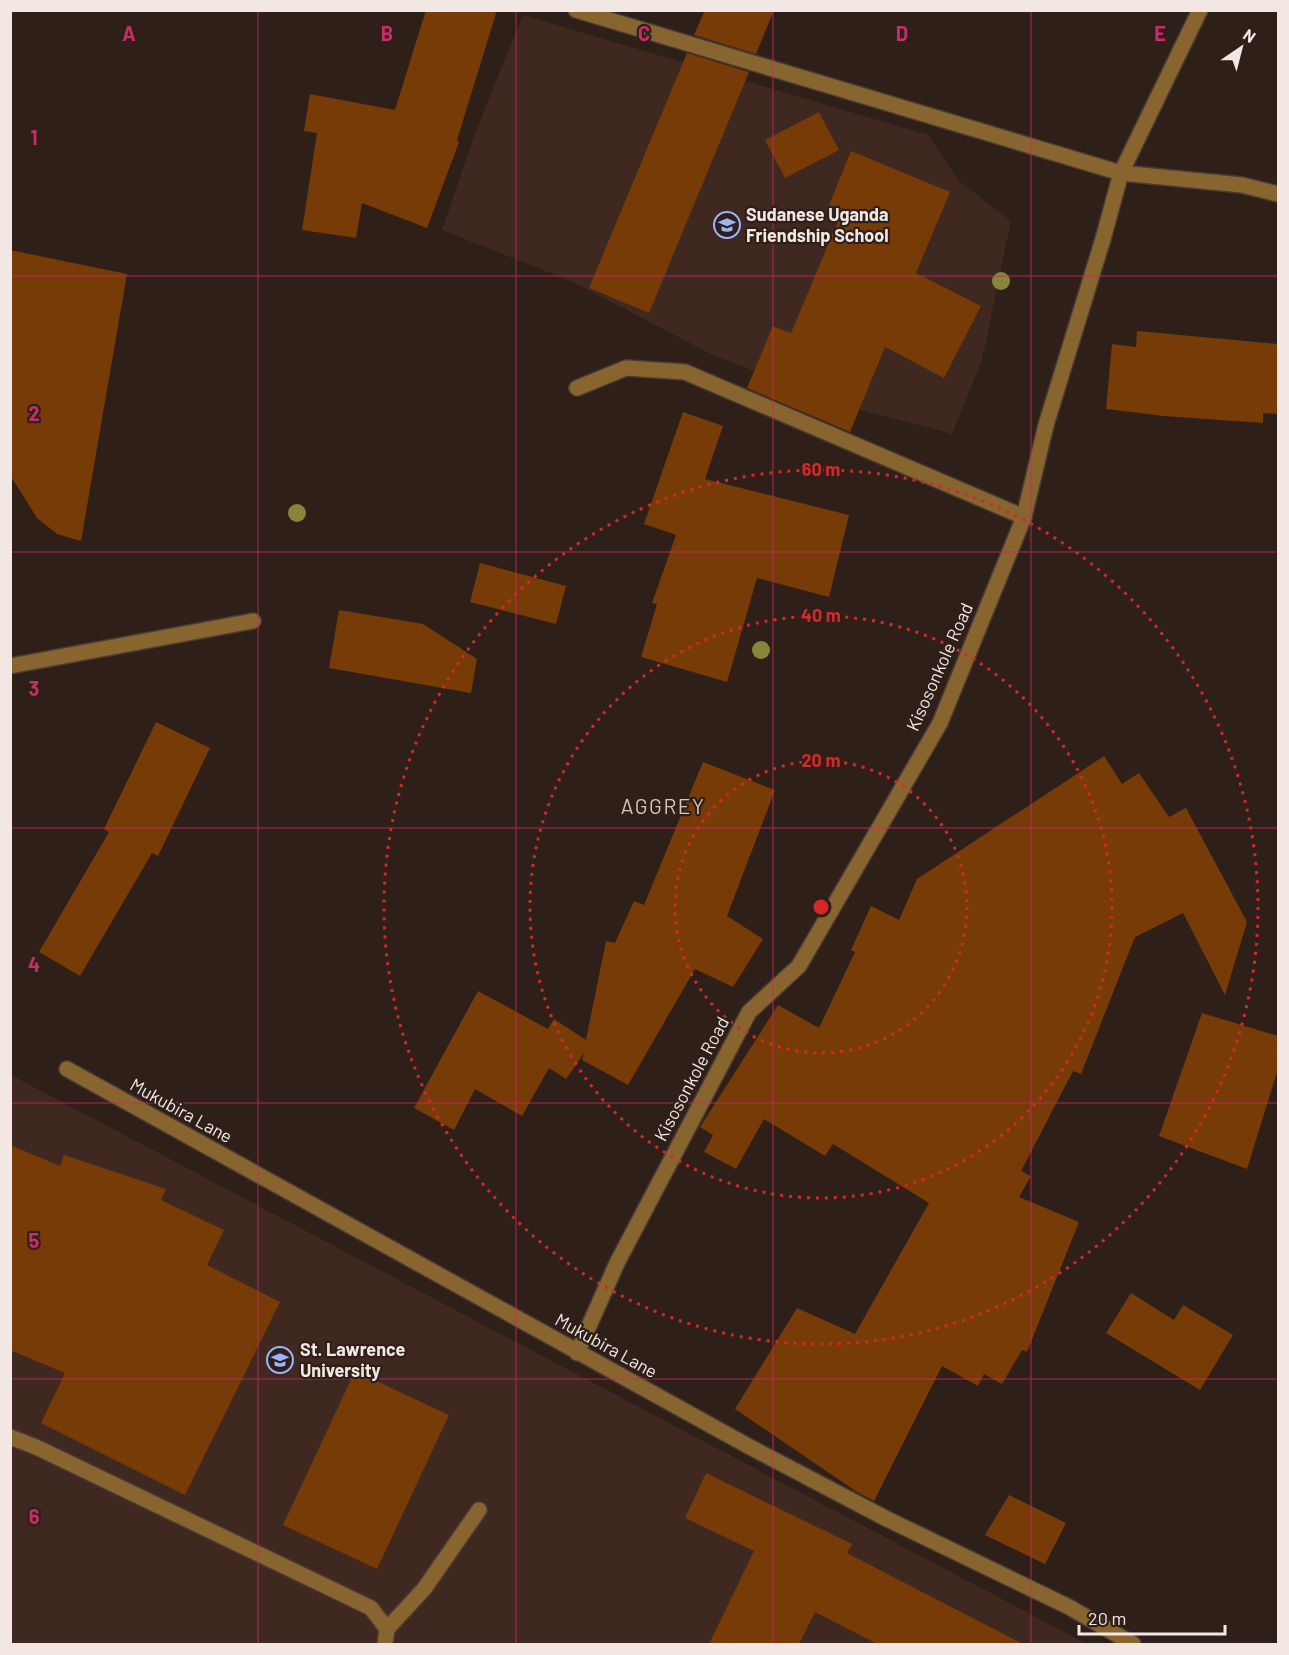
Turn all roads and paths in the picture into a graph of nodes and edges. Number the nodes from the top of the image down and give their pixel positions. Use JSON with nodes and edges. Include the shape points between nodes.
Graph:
{"nodes":[{"id":1,"x":576,"y":10,"type":"edge"},
{"id":2,"x":1200,"y":10,"type":"edge"},
{"id":3,"x":1121,"y":173,"type":"junction"},
{"id":4,"x":1278,"y":194,"type":"edge"},
{"id":5,"x":577,"y":388,"type":"dead end"},
{"id":6,"x":1024,"y":517,"type":"junction"},
{"id":7,"x":253,"y":621,"type":"dead end"},
{"id":8,"x":10,"y":666,"type":"edge"},
{"id":9,"x":67,"y":1069,"type":"dead end"},
{"id":10,"x":577,"y":1353,"type":"junction"},
{"id":11,"x":10,"y":1437,"type":"edge"},
{"id":12,"x":478,"y":1510,"type":"dead end"},
{"id":13,"x":386,"y":1637,"type":"edge"},
{"id":14,"x":1133,"y":1644,"type":"edge"}],
"edges":[{"from":1,"to":3,"type":"street"},
{"from":2,"to":3,"type":"street","name":"Kisosonkole Road"},
{"from":3,"to":4,"type":"street","via":[[1242,185]]},
{"from":3,"to":6,"type":"street","name":"Kisosonkole Road","via":[[1046,425]]},
{"from":5,"to":6,"type":"street","via":[[626,368],[685,372]]},
{"from":6,"to":10,"type":"street","name":"Kisosonkole Road","via":[[940,723],[799,966],[749,1012],[617,1263]]},
{"from":7,"to":8,"type":"street"},
{"from":9,"to":10,"type":"street","name":"Mukubira Lane"},
{"from":10,"to":14,"type":"street","name":"Mukubira Lane","via":[[768,1457],[1068,1607]]},
{"from":11,"to":13,"type":"street","via":[[371,1608]]},
{"from":12,"to":13,"type":"street"}]}
